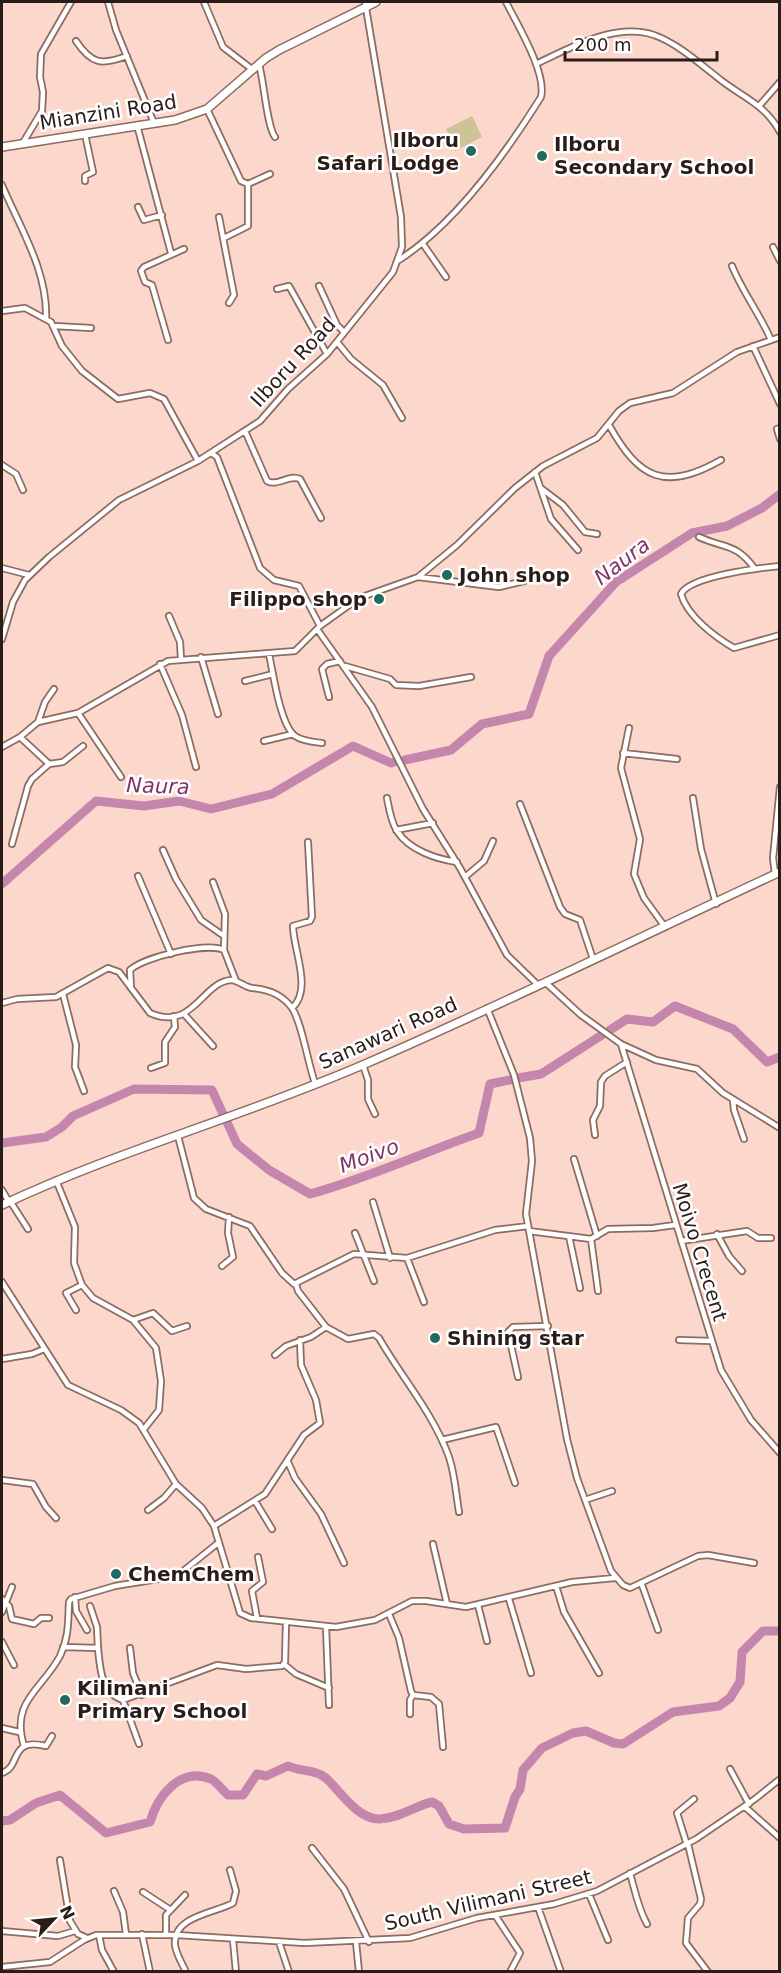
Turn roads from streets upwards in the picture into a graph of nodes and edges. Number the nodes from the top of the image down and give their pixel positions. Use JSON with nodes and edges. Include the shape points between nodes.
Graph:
{"nodes":[{"id":1,"x":71,"y":2,"type":"edge"},
{"id":2,"x":108,"y":2,"type":"edge"},
{"id":3,"x":204,"y":2,"type":"edge"},
{"id":4,"x":376,"y":2,"type":"edge"},
{"id":5,"x":506,"y":2,"type":"edge"},
{"id":6,"x":366,"y":4,"type":"edge"},
{"id":7,"x":76,"y":41,"type":"dead end"},
{"id":8,"x":128,"y":56,"type":"junction"},
{"id":9,"x":536,"y":64,"type":"junction"},
{"id":10,"x":256,"y":67,"type":"junction"},
{"id":11,"x":780,"y":82,"type":"edge"},
{"id":12,"x":759,"y":106,"type":"junction"},
{"id":13,"x":207,"y":109,"type":"junction"},
{"id":14,"x":154,"y":123,"type":"junction"},
{"id":15,"x":137,"y":125,"type":"junction"},
{"id":16,"x":780,"y":132,"type":"edge"},
{"id":17,"x":85,"y":134,"type":"junction"},
{"id":18,"x":275,"y":137,"type":"dead end"},
{"id":19,"x":24,"y":141,"type":"junction"},
{"id":20,"x":2,"y":147,"type":"edge"},
{"id":21,"x":270,"y":174,"type":"dead end"},
{"id":22,"x":86,"y":181,"type":"dead end"},
{"id":23,"x":248,"y":184,"type":"junction"},
{"id":24,"x":2,"y":185,"type":"edge"},
{"id":25,"x":138,"y":207,"type":"dead end"},
{"id":26,"x":162,"y":215,"type":"junction"},
{"id":27,"x":219,"y":218,"type":"dead end"},
{"id":28,"x":224,"y":238,"type":"junction"},
{"id":29,"x":423,"y":244,"type":"junction"},
{"id":30,"x":772,"y":247,"type":"dead end"},
{"id":31,"x":184,"y":249,"type":"dead end"},
{"id":32,"x":171,"y":254,"type":"junction"},
{"id":33,"x":399,"y":260,"type":"junction"},
{"id":34,"x":780,"y":261,"type":"edge"},
{"id":35,"x":732,"y":266,"type":"dead end"},
{"id":36,"x":446,"y":277,"type":"dead end"},
{"id":37,"x":319,"y":286,"type":"dead end"},
{"id":38,"x":277,"y":289,"type":"dead end"},
{"id":39,"x":229,"y":303,"type":"dead end"},
{"id":40,"x":2,"y":311,"type":"edge"},
{"id":41,"x":46,"y":319,"type":"junction"},
{"id":42,"x":54,"y":326,"type":"junction"},
{"id":43,"x":91,"y":328,"type":"dead end"},
{"id":44,"x":344,"y":333,"type":"junction"},
{"id":45,"x":780,"y":337,"type":"edge"},
{"id":46,"x":168,"y":340,"type":"dead end"},
{"id":47,"x":771,"y":340,"type":"junction"},
{"id":48,"x":338,"y":342,"type":"junction"},
{"id":49,"x":753,"y":346,"type":"junction"},
{"id":50,"x":327,"y":354,"type":"junction"},
{"id":51,"x":778,"y":397,"type":"edge"},
{"id":52,"x":780,"y":404,"type":"edge"},
{"id":53,"x":402,"y":418,"type":"dead end"},
{"id":54,"x":609,"y":425,"type":"junction"},
{"id":55,"x":780,"y":428,"type":"edge"},
{"id":56,"x":245,"y":431,"type":"junction"},
{"id":57,"x":780,"y":439,"type":"edge"},
{"id":58,"x":211,"y":453,"type":"junction"},
{"id":59,"x":721,"y":460,"type":"dead end"},
{"id":60,"x":198,"y":461,"type":"junction"},
{"id":61,"x":2,"y":465,"type":"edge"},
{"id":62,"x":535,"y":472,"type":"junction"},
{"id":63,"x":542,"y":489,"type":"junction"},
{"id":64,"x":23,"y":490,"type":"dead end"},
{"id":65,"x":321,"y":518,"type":"dead end"},
{"id":66,"x":597,"y":534,"type":"dead end"},
{"id":67,"x":699,"y":537,"type":"dead end"},
{"id":68,"x":578,"y":550,"type":"dead end"},
{"id":69,"x":780,"y":566,"type":"edge"},
{"id":70,"x":2,"y":567,"type":"edge"},
{"id":71,"x":755,"y":569,"type":"junction"},
{"id":72,"x":29,"y":576,"type":"junction"},
{"id":73,"x":418,"y":577,"type":"junction"},
{"id":74,"x":524,"y":581,"type":"dead end"},
{"id":75,"x":169,"y":616,"type":"dead end"},
{"id":76,"x":318,"y":628,"type":"junction"},
{"id":77,"x":780,"y":635,"type":"edge"},
{"id":78,"x":2,"y":639,"type":"edge"},
{"id":79,"x":269,"y":654,"type":"junction"},
{"id":80,"x":201,"y":657,"type":"junction"},
{"id":81,"x":181,"y":659,"type":"junction"},
{"id":82,"x":340,"y":661,"type":"junction"},
{"id":83,"x":160,"y":664,"type":"junction"},
{"id":84,"x":345,"y":666,"type":"junction"},
{"id":85,"x":273,"y":674,"type":"junction"},
{"id":86,"x":471,"y":677,"type":"dead end"},
{"id":87,"x":245,"y":681,"type":"dead end"},
{"id":88,"x":54,"y":689,"type":"dead end"},
{"id":89,"x":329,"y":697,"type":"dead end"},
{"id":90,"x":78,"y":713,"type":"junction"},
{"id":91,"x":218,"y":714,"type":"dead end"},
{"id":92,"x":38,"y":722,"type":"junction"},
{"id":93,"x":629,"y":728,"type":"dead end"},
{"id":94,"x":292,"y":734,"type":"junction"},
{"id":95,"x":20,"y":738,"type":"junction"},
{"id":96,"x":264,"y":741,"type":"dead end"},
{"id":97,"x":322,"y":743,"type":"dead end"},
{"id":98,"x":82,"y":746,"type":"dead end"},
{"id":99,"x":2,"y":747,"type":"edge"},
{"id":100,"x":623,"y":753,"type":"junction"},
{"id":101,"x":677,"y":759,"type":"dead end"},
{"id":102,"x":49,"y":764,"type":"junction"},
{"id":103,"x":196,"y":767,"type":"dead end"},
{"id":104,"x":121,"y":777,"type":"dead end"},
{"id":105,"x":780,"y":787,"type":"edge"},
{"id":106,"x":387,"y":798,"type":"dead end"},
{"id":107,"x":693,"y":798,"type":"dead end"},
{"id":108,"x":520,"y":804,"type":"dead end"},
{"id":109,"x":433,"y":823,"type":"junction"},
{"id":110,"x":396,"y":831,"type":"junction"},
{"id":111,"x":493,"y":841,"type":"dead end"},
{"id":112,"x":308,"y":842,"type":"dead end"},
{"id":113,"x":12,"y":844,"type":"dead end"},
{"id":114,"x":163,"y":850,"type":"dead end"},
{"id":115,"x":457,"y":862,"type":"junction"},
{"id":116,"x":777,"y":873,"type":"edge"},
{"id":117,"x":138,"y":876,"type":"dead end"},
{"id":118,"x":465,"y":877,"type":"junction"},
{"id":119,"x":213,"y":882,"type":"dead end"},
{"id":120,"x":716,"y":904,"type":"junction"},
{"id":121,"x":665,"y":927,"type":"junction"},
{"id":122,"x":224,"y":936,"type":"junction"},
{"id":123,"x":224,"y":950,"type":"junction"},
{"id":124,"x":171,"y":954,"type":"junction"},
{"id":125,"x":593,"y":959,"type":"junction"},
{"id":126,"x":236,"y":981,"type":"junction"},
{"id":127,"x":541,"y":983,"type":"junction"},
{"id":128,"x":131,"y":988,"type":"junction"},
{"id":129,"x":63,"y":994,"type":"junction"},
{"id":130,"x":2,"y":1003,"type":"edge"},
{"id":131,"x":292,"y":1008,"type":"junction"},
{"id":132,"x":487,"y":1008,"type":"junction"},
{"id":133,"x":184,"y":1014,"type":"junction"},
{"id":134,"x":174,"y":1016,"type":"junction"},
{"id":135,"x":621,"y":1044,"type":"junction"},
{"id":136,"x":213,"y":1046,"type":"dead end"},
{"id":137,"x":627,"y":1062,"type":"junction"},
{"id":138,"x":363,"y":1065,"type":"junction"},
{"id":139,"x":151,"y":1068,"type":"dead end"},
{"id":140,"x":315,"y":1083,"type":"junction"},
{"id":141,"x":84,"y":1091,"type":"dead end"},
{"id":142,"x":733,"y":1100,"type":"junction"},
{"id":143,"x":375,"y":1114,"type":"dead end"},
{"id":144,"x":780,"y":1128,"type":"edge"},
{"id":145,"x":595,"y":1135,"type":"dead end"},
{"id":146,"x":178,"y":1136,"type":"junction"},
{"id":147,"x":744,"y":1139,"type":"dead end"},
{"id":148,"x":574,"y":1159,"type":"dead end"},
{"id":149,"x":56,"y":1180,"type":"junction"},
{"id":150,"x":2,"y":1190,"type":"edge"},
{"id":151,"x":373,"y":1202,"type":"dead end"},
{"id":152,"x":7,"y":1203,"type":"edge"},
{"id":153,"x":229,"y":1217,"type":"junction"},
{"id":154,"x":675,"y":1225,"type":"junction"},
{"id":155,"x":28,"y":1229,"type":"dead end"},
{"id":156,"x":528,"y":1229,"type":"junction"},
{"id":157,"x":355,"y":1233,"type":"dead end"},
{"id":158,"x":717,"y":1234,"type":"junction"},
{"id":159,"x":569,"y":1236,"type":"junction"},
{"id":160,"x":597,"y":1236,"type":"junction"},
{"id":161,"x":771,"y":1238,"type":"dead end"},
{"id":162,"x":591,"y":1239,"type":"junction"},
{"id":163,"x":681,"y":1241,"type":"junction"},
{"id":164,"x":364,"y":1255,"type":"junction"},
{"id":165,"x":390,"y":1258,"type":"junction"},
{"id":166,"x":407,"y":1258,"type":"junction"},
{"id":167,"x":222,"y":1266,"type":"dead end"},
{"id":168,"x":742,"y":1271,"type":"dead end"},
{"id":169,"x":374,"y":1281,"type":"dead end"},
{"id":170,"x":2,"y":1282,"type":"edge"},
{"id":171,"x":296,"y":1284,"type":"junction"},
{"id":172,"x":82,"y":1285,"type":"junction"},
{"id":173,"x":580,"y":1288,"type":"dead end"},
{"id":174,"x":598,"y":1291,"type":"dead end"},
{"id":175,"x":424,"y":1302,"type":"dead end"},
{"id":176,"x":76,"y":1310,"type":"dead end"},
{"id":177,"x":133,"y":1320,"type":"junction"},
{"id":178,"x":187,"y":1326,"type":"dead end"},
{"id":179,"x":548,"y":1326,"type":"junction"},
{"id":180,"x":326,"y":1327,"type":"junction"},
{"id":181,"x":300,"y":1340,"type":"junction"},
{"id":182,"x":679,"y":1340,"type":"dead end"},
{"id":183,"x":711,"y":1341,"type":"junction"},
{"id":184,"x":44,"y":1349,"type":"junction"},
{"id":185,"x":275,"y":1355,"type":"dead end"},
{"id":186,"x":2,"y":1359,"type":"edge"},
{"id":187,"x":518,"y":1377,"type":"dead end"},
{"id":188,"x":144,"y":1429,"type":"junction"},
{"id":189,"x":442,"y":1440,"type":"junction"},
{"id":190,"x":780,"y":1453,"type":"edge"},
{"id":191,"x":288,"y":1462,"type":"junction"},
{"id":192,"x":2,"y":1480,"type":"edge"},
{"id":193,"x":515,"y":1483,"type":"dead end"},
{"id":194,"x":177,"y":1484,"type":"junction"},
{"id":195,"x":612,"y":1491,"type":"dead end"},
{"id":196,"x":585,"y":1500,"type":"junction"},
{"id":197,"x":255,"y":1501,"type":"junction"},
{"id":198,"x":148,"y":1510,"type":"dead end"},
{"id":199,"x":459,"y":1512,"type":"dead end"},
{"id":200,"x":56,"y":1518,"type":"dead end"},
{"id":201,"x":214,"y":1526,"type":"junction"},
{"id":202,"x":272,"y":1529,"type":"dead end"},
{"id":203,"x":218,"y":1543,"type":"junction"},
{"id":204,"x":433,"y":1544,"type":"dead end"},
{"id":205,"x":258,"y":1557,"type":"dead end"},
{"id":206,"x":344,"y":1563,"type":"dead end"},
{"id":207,"x":754,"y":1563,"type":"dead end"},
{"id":208,"x":615,"y":1578,"type":"junction"},
{"id":209,"x":642,"y":1585,"type":"junction"},
{"id":210,"x":556,"y":1586,"type":"junction"},
{"id":211,"x":12,"y":1587,"type":"dead end"},
{"id":212,"x":75,"y":1597,"type":"junction"},
{"id":213,"x":509,"y":1599,"type":"junction"},
{"id":214,"x":4,"y":1601,"type":"edge"},
{"id":215,"x":447,"y":1604,"type":"junction"},
{"id":216,"x":478,"y":1605,"type":"junction"},
{"id":217,"x":90,"y":1606,"type":"dead end"},
{"id":218,"x":2,"y":1612,"type":"edge"},
{"id":219,"x":389,"y":1614,"type":"junction"},
{"id":220,"x":49,"y":1618,"type":"dead end"},
{"id":221,"x":257,"y":1618,"type":"junction"},
{"id":222,"x":286,"y":1622,"type":"junction"},
{"id":223,"x":326,"y":1627,"type":"junction"},
{"id":224,"x":87,"y":1630,"type":"dead end"},
{"id":225,"x":658,"y":1630,"type":"dead end"},
{"id":226,"x":487,"y":1641,"type":"dead end"},
{"id":227,"x":2,"y":1642,"type":"edge"},
{"id":228,"x":63,"y":1647,"type":"junction"},
{"id":229,"x":98,"y":1648,"type":"junction"},
{"id":230,"x":130,"y":1648,"type":"dead end"},
{"id":231,"x":14,"y":1665,"type":"dead end"},
{"id":232,"x":285,"y":1665,"type":"junction"},
{"id":233,"x":531,"y":1673,"type":"dead end"},
{"id":234,"x":599,"y":1673,"type":"dead end"},
{"id":235,"x":329,"y":1688,"type":"junction"},
{"id":236,"x":142,"y":1695,"type":"junction"},
{"id":237,"x":413,"y":1695,"type":"junction"},
{"id":238,"x":123,"y":1700,"type":"junction"},
{"id":239,"x":329,"y":1705,"type":"dead end"},
{"id":240,"x":410,"y":1714,"type":"dead end"},
{"id":241,"x":2,"y":1728,"type":"edge"},
{"id":242,"x":20,"y":1732,"type":"junction"},
{"id":243,"x":52,"y":1736,"type":"dead end"},
{"id":244,"x":139,"y":1744,"type":"dead end"},
{"id":245,"x":24,"y":1746,"type":"junction"},
{"id":246,"x":443,"y":1747,"type":"dead end"},
{"id":247,"x":730,"y":1768,"type":"dead end"},
{"id":248,"x":2,"y":1773,"type":"edge"},
{"id":249,"x":780,"y":1779,"type":"edge"},
{"id":250,"x":694,"y":1799,"type":"dead end"},
{"id":251,"x":748,"y":1805,"type":"junction"},
{"id":252,"x":780,"y":1838,"type":"edge"},
{"id":253,"x":688,"y":1844,"type":"junction"},
{"id":254,"x":312,"y":1848,"type":"dead end"},
{"id":255,"x":60,"y":1860,"type":"dead end"},
{"id":256,"x":230,"y":1870,"type":"dead end"},
{"id":257,"x":630,"y":1873,"type":"junction"},
{"id":258,"x":114,"y":1891,"type":"dead end"},
{"id":259,"x":143,"y":1892,"type":"dead end"},
{"id":260,"x":589,"y":1894,"type":"junction"},
{"id":261,"x":185,"y":1895,"type":"dead end"},
{"id":262,"x":538,"y":1907,"type":"junction"},
{"id":263,"x":169,"y":1909,"type":"junction"},
{"id":264,"x":495,"y":1915,"type":"junction"},
{"id":265,"x":647,"y":1924,"type":"dead end"},
{"id":266,"x":2,"y":1931,"type":"edge"},
{"id":267,"x":75,"y":1931,"type":"junction"},
{"id":268,"x":126,"y":1934,"type":"junction"},
{"id":269,"x":99,"y":1935,"type":"junction"},
{"id":270,"x":142,"y":1935,"type":"junction"},
{"id":271,"x":166,"y":1935,"type":"junction"},
{"id":272,"x":177,"y":1935,"type":"junction"},
{"id":273,"x":87,"y":1938,"type":"junction"},
{"id":274,"x":233,"y":1940,"type":"junction"},
{"id":275,"x":608,"y":1940,"type":"dead end"},
{"id":276,"x":279,"y":1942,"type":"junction"},
{"id":277,"x":356,"y":1942,"type":"junction"},
{"id":278,"x":369,"y":1942,"type":"junction"},
{"id":279,"x":2,"y":1967,"type":"edge"},
{"id":280,"x":114,"y":1971,"type":"edge"},
{"id":281,"x":150,"y":1971,"type":"edge"},
{"id":282,"x":186,"y":1971,"type":"edge"},
{"id":283,"x":237,"y":1971,"type":"edge"},
{"id":284,"x":289,"y":1971,"type":"edge"},
{"id":285,"x":359,"y":1971,"type":"edge"},
{"id":286,"x":510,"y":1971,"type":"edge"},
{"id":287,"x":561,"y":1971,"type":"edge"},
{"id":288,"x":708,"y":1971,"type":"edge"}],
"edges":[{"from":1,"to":19,"type":"street","via":[[41,54],[42,111]]},
{"from":2,"to":8,"type":"street"},
{"from":3,"to":10,"type":"street","via":[[223,47]]},
{"from":4,"to":6,"type":"street"},
{"from":5,"to":9,"type":"street"},
{"from":6,"to":10,"type":"street","name":"Mianzini Road","via":[[279,50]]},
{"from":6,"to":33,"type":"street","via":[[401,217]]},
{"from":7,"to":8,"type":"street","via":[[85,53],[106,63]]},
{"from":8,"to":14,"type":"street"},
{"from":9,"to":12,"type":"street","via":[[590,40],[642,33],[677,48]]},
{"from":9,"to":29,"type":"street","via":[[543,89],[541,97],[482,179]]},
{"from":10,"to":13,"type":"street","name":"Mianzini Road"},
{"from":10,"to":18,"type":"street","via":[[267,94]]},
{"from":11,"to":12,"type":"street"},
{"from":12,"to":16,"type":"street","via":[[769,113]]},
{"from":13,"to":14,"type":"street","name":"Mianzini Road"},
{"from":13,"to":23,"type":"street","via":[[241,181]]},
{"from":14,"to":15,"type":"street","name":"Mianzini Road"},
{"from":15,"to":17,"type":"street","name":"Mianzini Road"},
{"from":15,"to":26,"type":"street"},
{"from":17,"to":19,"type":"street","name":"Mianzini Road"},
{"from":17,"to":22,"type":"street","via":[[93,172],[85,176]]},
{"from":19,"to":20,"type":"street","name":"Mianzini Road"},
{"from":21,"to":23,"type":"street"},
{"from":23,"to":28,"type":"street","via":[[248,226]]},
{"from":24,"to":41,"type":"street","via":[[41,275]]},
{"from":25,"to":26,"type":"street","via":[[147,221]]},
{"from":26,"to":32,"type":"street"},
{"from":27,"to":28,"type":"street"},
{"from":28,"to":39,"type":"street","via":[[234,295]]},
{"from":29,"to":33,"type":"street"},
{"from":29,"to":36,"type":"street"},
{"from":30,"to":34,"type":"street"},
{"from":31,"to":32,"type":"street"},
{"from":32,"to":46,"type":"street","via":[[141,271],[145,282],[152,285]]},
{"from":33,"to":44,"type":"street","name":"Ilboru Road"},
{"from":35,"to":47,"type":"street"},
{"from":37,"to":44,"type":"street"},
{"from":38,"to":50,"type":"street","via":[[289,286]]},
{"from":40,"to":41,"type":"street","via":[[25,308]]},
{"from":41,"to":42,"type":"street"},
{"from":42,"to":43,"type":"street"},
{"from":42,"to":60,"type":"street","via":[[73,361],[106,392],[122,400],[150,393],[164,399]]},
{"from":44,"to":48,"type":"street","name":"Ilboru Road"},
{"from":45,"to":47,"type":"street"},
{"from":47,"to":49,"type":"street"},
{"from":48,"to":50,"type":"street","name":"Ilboru Road"},
{"from":48,"to":53,"type":"street","via":[[351,359],[383,386]]},
{"from":49,"to":51,"type":"street"},
{"from":49,"to":54,"type":"street","via":[[731,355],[673,393],[630,403]]},
{"from":50,"to":56,"type":"street","name":"Ilboru Road"},
{"from":51,"to":52,"type":"street"},
{"from":54,"to":59,"type":"street","via":[[637,466],[670,479],[699,472]]},
{"from":54,"to":62,"type":"street","via":[[589,444]]},
{"from":55,"to":57,"type":"street"},
{"from":56,"to":58,"type":"street","name":"Ilboru Road"},
{"from":56,"to":65,"type":"street","via":[[267,481],[300,478]]},
{"from":58,"to":60,"type":"street","name":"Ilboru Road"},
{"from":58,"to":76,"type":"street","via":[[217,457],[260,568],[274,580],[299,586]]},
{"from":60,"to":72,"type":"street","name":"Ilboru Road","via":[[119,500],[88,522]]},
{"from":61,"to":64,"type":"street","via":[[16,474]]},
{"from":62,"to":63,"type":"street"},
{"from":62,"to":73,"type":"street"},
{"from":63,"to":66,"type":"street","via":[[569,510],[585,532]]},
{"from":63,"to":68,"type":"street","via":[[551,519]]},
{"from":67,"to":71,"type":"street","via":[[740,550]]},
{"from":69,"to":71,"type":"street"},
{"from":70,"to":72,"type":"street"},
{"from":71,"to":77,"type":"street","via":[[687,587],[682,598],[704,624],[734,648]]},
{"from":72,"to":78,"type":"street","name":"Ilboru Road","via":[[13,602]]},
{"from":73,"to":74,"type":"street","via":[[499,587]]},
{"from":73,"to":76,"type":"street","via":[[359,598]]},
{"from":75,"to":81,"type":"street","via":[[180,642]]},
{"from":76,"to":79,"type":"street","via":[[294,651]]},
{"from":76,"to":82,"type":"street"},
{"from":79,"to":80,"type":"street"},
{"from":79,"to":85,"type":"street"},
{"from":80,"to":81,"type":"street"},
{"from":80,"to":91,"type":"street"},
{"from":81,"to":83,"type":"street"},
{"from":82,"to":84,"type":"street"},
{"from":82,"to":89,"type":"street","via":[[322,669]]},
{"from":83,"to":90,"type":"street"},
{"from":83,"to":103,"type":"street","via":[[182,715]]},
{"from":84,"to":86,"type":"street","via":[[390,679],[396,685],[428,685]]},
{"from":84,"to":109,"type":"street","via":[[372,707]]},
{"from":85,"to":87,"type":"street"},
{"from":85,"to":94,"type":"street"},
{"from":88,"to":92,"type":"street"},
{"from":90,"to":92,"type":"street"},
{"from":90,"to":104,"type":"street"},
{"from":92,"to":95,"type":"street"},
{"from":93,"to":100,"type":"street"},
{"from":94,"to":96,"type":"street"},
{"from":94,"to":97,"type":"street"},
{"from":95,"to":99,"type":"street"},
{"from":95,"to":102,"type":"street"},
{"from":98,"to":102,"type":"street","via":[[63,762]]},
{"from":100,"to":101,"type":"street"},
{"from":100,"to":121,"type":"street","via":[[621,774],[640,839],[634,874],[644,898]]},
{"from":102,"to":113,"type":"street","via":[[28,786]]},
{"from":105,"to":116,"type":"street","via":[[773,858]]},
{"from":106,"to":110,"type":"street"},
{"from":107,"to":120,"type":"street"},
{"from":108,"to":125,"type":"street","via":[[560,907],[565,914],[580,920]]},
{"from":109,"to":110,"type":"street"},
{"from":109,"to":115,"type":"street"},
{"from":110,"to":115,"type":"street","via":[[429,855]]},
{"from":111,"to":118,"type":"street","via":[[484,861]]},
{"from":112,"to":131,"type":"street","via":[[313,911],[312,920],[293,926],[301,992]]},
{"from":114,"to":122,"type":"street","via":[[201,920]]},
{"from":115,"to":118,"type":"street"},
{"from":116,"to":120,"type":"street","name":"Sanawari Road"},
{"from":117,"to":124,"type":"street"},
{"from":118,"to":127,"type":"street","via":[[507,955]]},
{"from":119,"to":122,"type":"street","via":[[225,914]]},
{"from":120,"to":121,"type":"street","name":"Sanawari Road"},
{"from":121,"to":125,"type":"street","name":"Sanawari Road"},
{"from":122,"to":123,"type":"street"},
{"from":123,"to":124,"type":"street"},
{"from":123,"to":126,"type":"street"},
{"from":124,"to":128,"type":"street","via":[[131,968]]},
{"from":125,"to":127,"type":"street","name":"Sanawari Road"},
{"from":126,"to":131,"type":"street","via":[[269,990]]},
{"from":126,"to":133,"type":"street","via":[[218,986]]},
{"from":127,"to":132,"type":"street","name":"Sanawari Road"},
{"from":127,"to":135,"type":"street"},
{"from":128,"to":129,"type":"street","via":[[119,972],[108,968]]},
{"from":128,"to":134,"type":"street","via":[[150,1013]]},
{"from":129,"to":130,"type":"street"},
{"from":129,"to":141,"type":"street","via":[[76,1045],[75,1067]]},
{"from":131,"to":140,"type":"street"},
{"from":132,"to":138,"type":"street","name":"Sanawari Road"},
{"from":132,"to":156,"type":"street","via":[[514,1075],[530,1138]]},
{"from":133,"to":134,"type":"street"},
{"from":133,"to":136,"type":"street"},
{"from":134,"to":139,"type":"street","via":[[175,1027],[165,1042],[165,1063]]},
{"from":135,"to":137,"type":"street","name":"Moivo Crecent"},
{"from":135,"to":142,"type":"street","via":[[656,1060],[697,1069]]},
{"from":137,"to":145,"type":"street","via":[[601,1082],[600,1106],[593,1124]]},
{"from":137,"to":154,"type":"street","name":"Moivo Crecent"},
{"from":138,"to":140,"type":"street","name":"Sanawari Road"},
{"from":138,"to":143,"type":"street","via":[[368,1099]]},
{"from":140,"to":146,"type":"street","name":"Sanawari Road"},
{"from":142,"to":144,"type":"street"},
{"from":142,"to":147,"type":"street"},
{"from":146,"to":149,"type":"street","name":"Sanawari Road"},
{"from":146,"to":153,"type":"street","via":[[194,1198],[206,1209]]},
{"from":148,"to":160,"type":"street"},
{"from":149,"to":152,"type":"street","name":"Sanawari Road"},
{"from":149,"to":172,"type":"street","via":[[75,1227],[74,1263]]},
{"from":150,"to":152,"type":"street"},
{"from":151,"to":165,"type":"street"},
{"from":152,"to":155,"type":"street"},
{"from":153,"to":167,"type":"street","via":[[233,1257]]},
{"from":153,"to":171,"type":"street","via":[[250,1226],[282,1273]]},
{"from":154,"to":160,"type":"street","via":[[608,1229]]},
{"from":154,"to":163,"type":"street","name":"Moivo Crecent"},
{"from":156,"to":159,"type":"street"},
{"from":156,"to":166,"type":"street","via":[[495,1230]]},
{"from":156,"to":179,"type":"street"},
{"from":157,"to":164,"type":"street"},
{"from":158,"to":161,"type":"street","via":[[747,1231],[758,1238]]},
{"from":158,"to":163,"type":"street"},
{"from":158,"to":168,"type":"street"},
{"from":159,"to":162,"type":"street"},
{"from":159,"to":173,"type":"street"},
{"from":160,"to":162,"type":"street"},
{"from":162,"to":174,"type":"street"},
{"from":163,"to":183,"type":"street","name":"Moivo Crecent"},
{"from":164,"to":165,"type":"street"},
{"from":164,"to":169,"type":"street"},
{"from":164,"to":171,"type":"street","via":[[348,1256]]},
{"from":165,"to":166,"type":"street"},
{"from":166,"to":175,"type":"street"},
{"from":170,"to":184,"type":"street"},
{"from":171,"to":180,"type":"street"},
{"from":172,"to":176,"type":"street","via":[[66,1293]]},
{"from":172,"to":177,"type":"street","via":[[93,1298]]},
{"from":177,"to":178,"type":"street","via":[[153,1313],[172,1331]]},
{"from":177,"to":188,"type":"street","via":[[156,1348],[160,1363],[159,1410]]},
{"from":179,"to":187,"type":"street","via":[[513,1327],[508,1332]]},
{"from":179,"to":196,"type":"street","via":[[567,1439]]},
{"from":180,"to":181,"type":"street"},
{"from":180,"to":189,"type":"street","via":[[348,1339],[377,1336],[416,1391]]},
{"from":181,"to":185,"type":"street"},
{"from":181,"to":191,"type":"street","via":[[301,1365],[321,1419],[316,1428],[304,1435]]},
{"from":182,"to":183,"type":"street"},
{"from":183,"to":190,"type":"street","name":"Moivo Crecent","via":[[736,1399]]},
{"from":184,"to":186,"type":"street"},
{"from":184,"to":188,"type":"street","via":[[68,1385],[121,1410]]},
{"from":188,"to":194,"type":"street"},
{"from":189,"to":193,"type":"street","via":[[496,1427]]},
{"from":189,"to":199,"type":"street","via":[[452,1469]]},
{"from":191,"to":197,"type":"street","via":[[272,1488]]},
{"from":191,"to":206,"type":"street","via":[[321,1514]]},
{"from":192,"to":200,"type":"street","via":[[33,1484]]},
{"from":194,"to":198,"type":"street"},
{"from":194,"to":201,"type":"street","via":[[196,1500]]},
{"from":195,"to":196,"type":"street"},
{"from":196,"to":208,"type":"street"},
{"from":197,"to":201,"type":"street"},
{"from":197,"to":202,"type":"street"},
{"from":201,"to":203,"type":"street"},
{"from":203,"to":212,"type":"street","via":[[177,1576]]},
{"from":203,"to":221,"type":"street","via":[[238,1611]]},
{"from":204,"to":215,"type":"street"},
{"from":205,"to":221,"type":"street","via":[[263,1584],[252,1591]]},
{"from":207,"to":209,"type":"street","via":[[698,1556]]},
{"from":208,"to":209,"type":"street","via":[[627,1588]]},
{"from":208,"to":210,"type":"street"},
{"from":209,"to":225,"type":"street"},
{"from":210,"to":213,"type":"street"},
{"from":210,"to":234,"type":"street","via":[[564,1612]]},
{"from":211,"to":214,"type":"street"},
{"from":212,"to":224,"type":"street","via":[[76,1611]]},
{"from":212,"to":228,"type":"street","via":[[69,1602],[70,1623]]},
{"from":213,"to":216,"type":"street"},
{"from":213,"to":233,"type":"street"},
{"from":214,"to":218,"type":"street"},
{"from":214,"to":220,"type":"street","via":[[16,1622],[34,1624]]},
{"from":215,"to":216,"type":"street"},
{"from":215,"to":219,"type":"street","via":[[412,1601]]},
{"from":216,"to":226,"type":"street"},
{"from":217,"to":229,"type":"street"},
{"from":219,"to":223,"type":"street","via":[[357,1624]]},
{"from":219,"to":237,"type":"street"},
{"from":221,"to":222,"type":"street"},
{"from":222,"to":223,"type":"street"},
{"from":222,"to":232,"type":"street"},
{"from":223,"to":235,"type":"street"},
{"from":227,"to":231,"type":"street"},
{"from":228,"to":229,"type":"street"},
{"from":228,"to":242,"type":"street","via":[[26,1704],[19,1722]]},
{"from":229,"to":238,"type":"street","via":[[105,1687]]},
{"from":230,"to":236,"type":"street","via":[[133,1673]]},
{"from":232,"to":235,"type":"street"},
{"from":232,"to":236,"type":"street","via":[[252,1669],[217,1665]]},
{"from":235,"to":239,"type":"street"},
{"from":236,"to":238,"type":"street"},
{"from":237,"to":240,"type":"street"},
{"from":237,"to":246,"type":"street","via":[[431,1697],[439,1704]]},
{"from":238,"to":244,"type":"street"},
{"from":241,"to":242,"type":"street"},
{"from":242,"to":245,"type":"street"},
{"from":243,"to":245,"type":"street","via":[[46,1746]]},
{"from":245,"to":248,"type":"street"},
{"from":247,"to":251,"type":"street"},
{"from":249,"to":251,"type":"street","name":"South Vilimani Street"},
{"from":250,"to":253,"type":"street","via":[[677,1813]]},
{"from":251,"to":252,"type":"street"},
{"from":251,"to":253,"type":"street","name":"South Vilimani Street"},
{"from":253,"to":257,"type":"street","name":"South Vilimani Street"},
{"from":253,"to":288,"type":"street","via":[[701,1899],[686,1923],[686,1943]]},
{"from":254,"to":278,"type":"street","via":[[344,1889]]},
{"from":255,"to":267,"type":"street"},
{"from":256,"to":272,"type":"street","via":[[236,1891],[233,1903],[196,1917]]},
{"from":257,"to":260,"type":"street","name":"South Vilimani Street"},
{"from":257,"to":265,"type":"street"},
{"from":258,"to":268,"type":"street","via":[[123,1912]]},
{"from":259,"to":263,"type":"street"},
{"from":260,"to":262,"type":"street","name":"South Vilimani Street"},
{"from":260,"to":275,"type":"street"},
{"from":261,"to":263,"type":"street"},
{"from":262,"to":264,"type":"street","name":"South Vilimani Street"},
{"from":262,"to":287,"type":"street"},
{"from":263,"to":271,"type":"street"},
{"from":264,"to":278,"type":"street","name":"South Vilimani Street","via":[[410,1938]]},
{"from":264,"to":286,"type":"street","via":[[520,1953]]},
{"from":266,"to":267,"type":"street","via":[[58,1936]]},
{"from":267,"to":273,"type":"street"},
{"from":268,"to":269,"type":"street","name":"South Vilimani Street"},
{"from":268,"to":270,"type":"street","name":"South Vilimani Street"},
{"from":269,"to":273,"type":"street","name":"South Vilimani Street"},
{"from":269,"to":280,"type":"street"},
{"from":270,"to":271,"type":"street","name":"South Vilimani Street"},
{"from":270,"to":281,"type":"street"},
{"from":271,"to":272,"type":"street","name":"South Vilimani Street"},
{"from":272,"to":274,"type":"street","name":"South Vilimani Street"},
{"from":272,"to":282,"type":"street","via":[[175,1945]]},
{"from":273,"to":279,"type":"street","name":"South Vilimani Street","via":[[50,1962]]},
{"from":274,"to":276,"type":"street","name":"South Vilimani Street"},
{"from":274,"to":283,"type":"street"},
{"from":276,"to":277,"type":"street","name":"South Vilimani Street"},
{"from":276,"to":284,"type":"street"},
{"from":277,"to":278,"type":"street","name":"South Vilimani Street"},
{"from":277,"to":285,"type":"street"}]}
